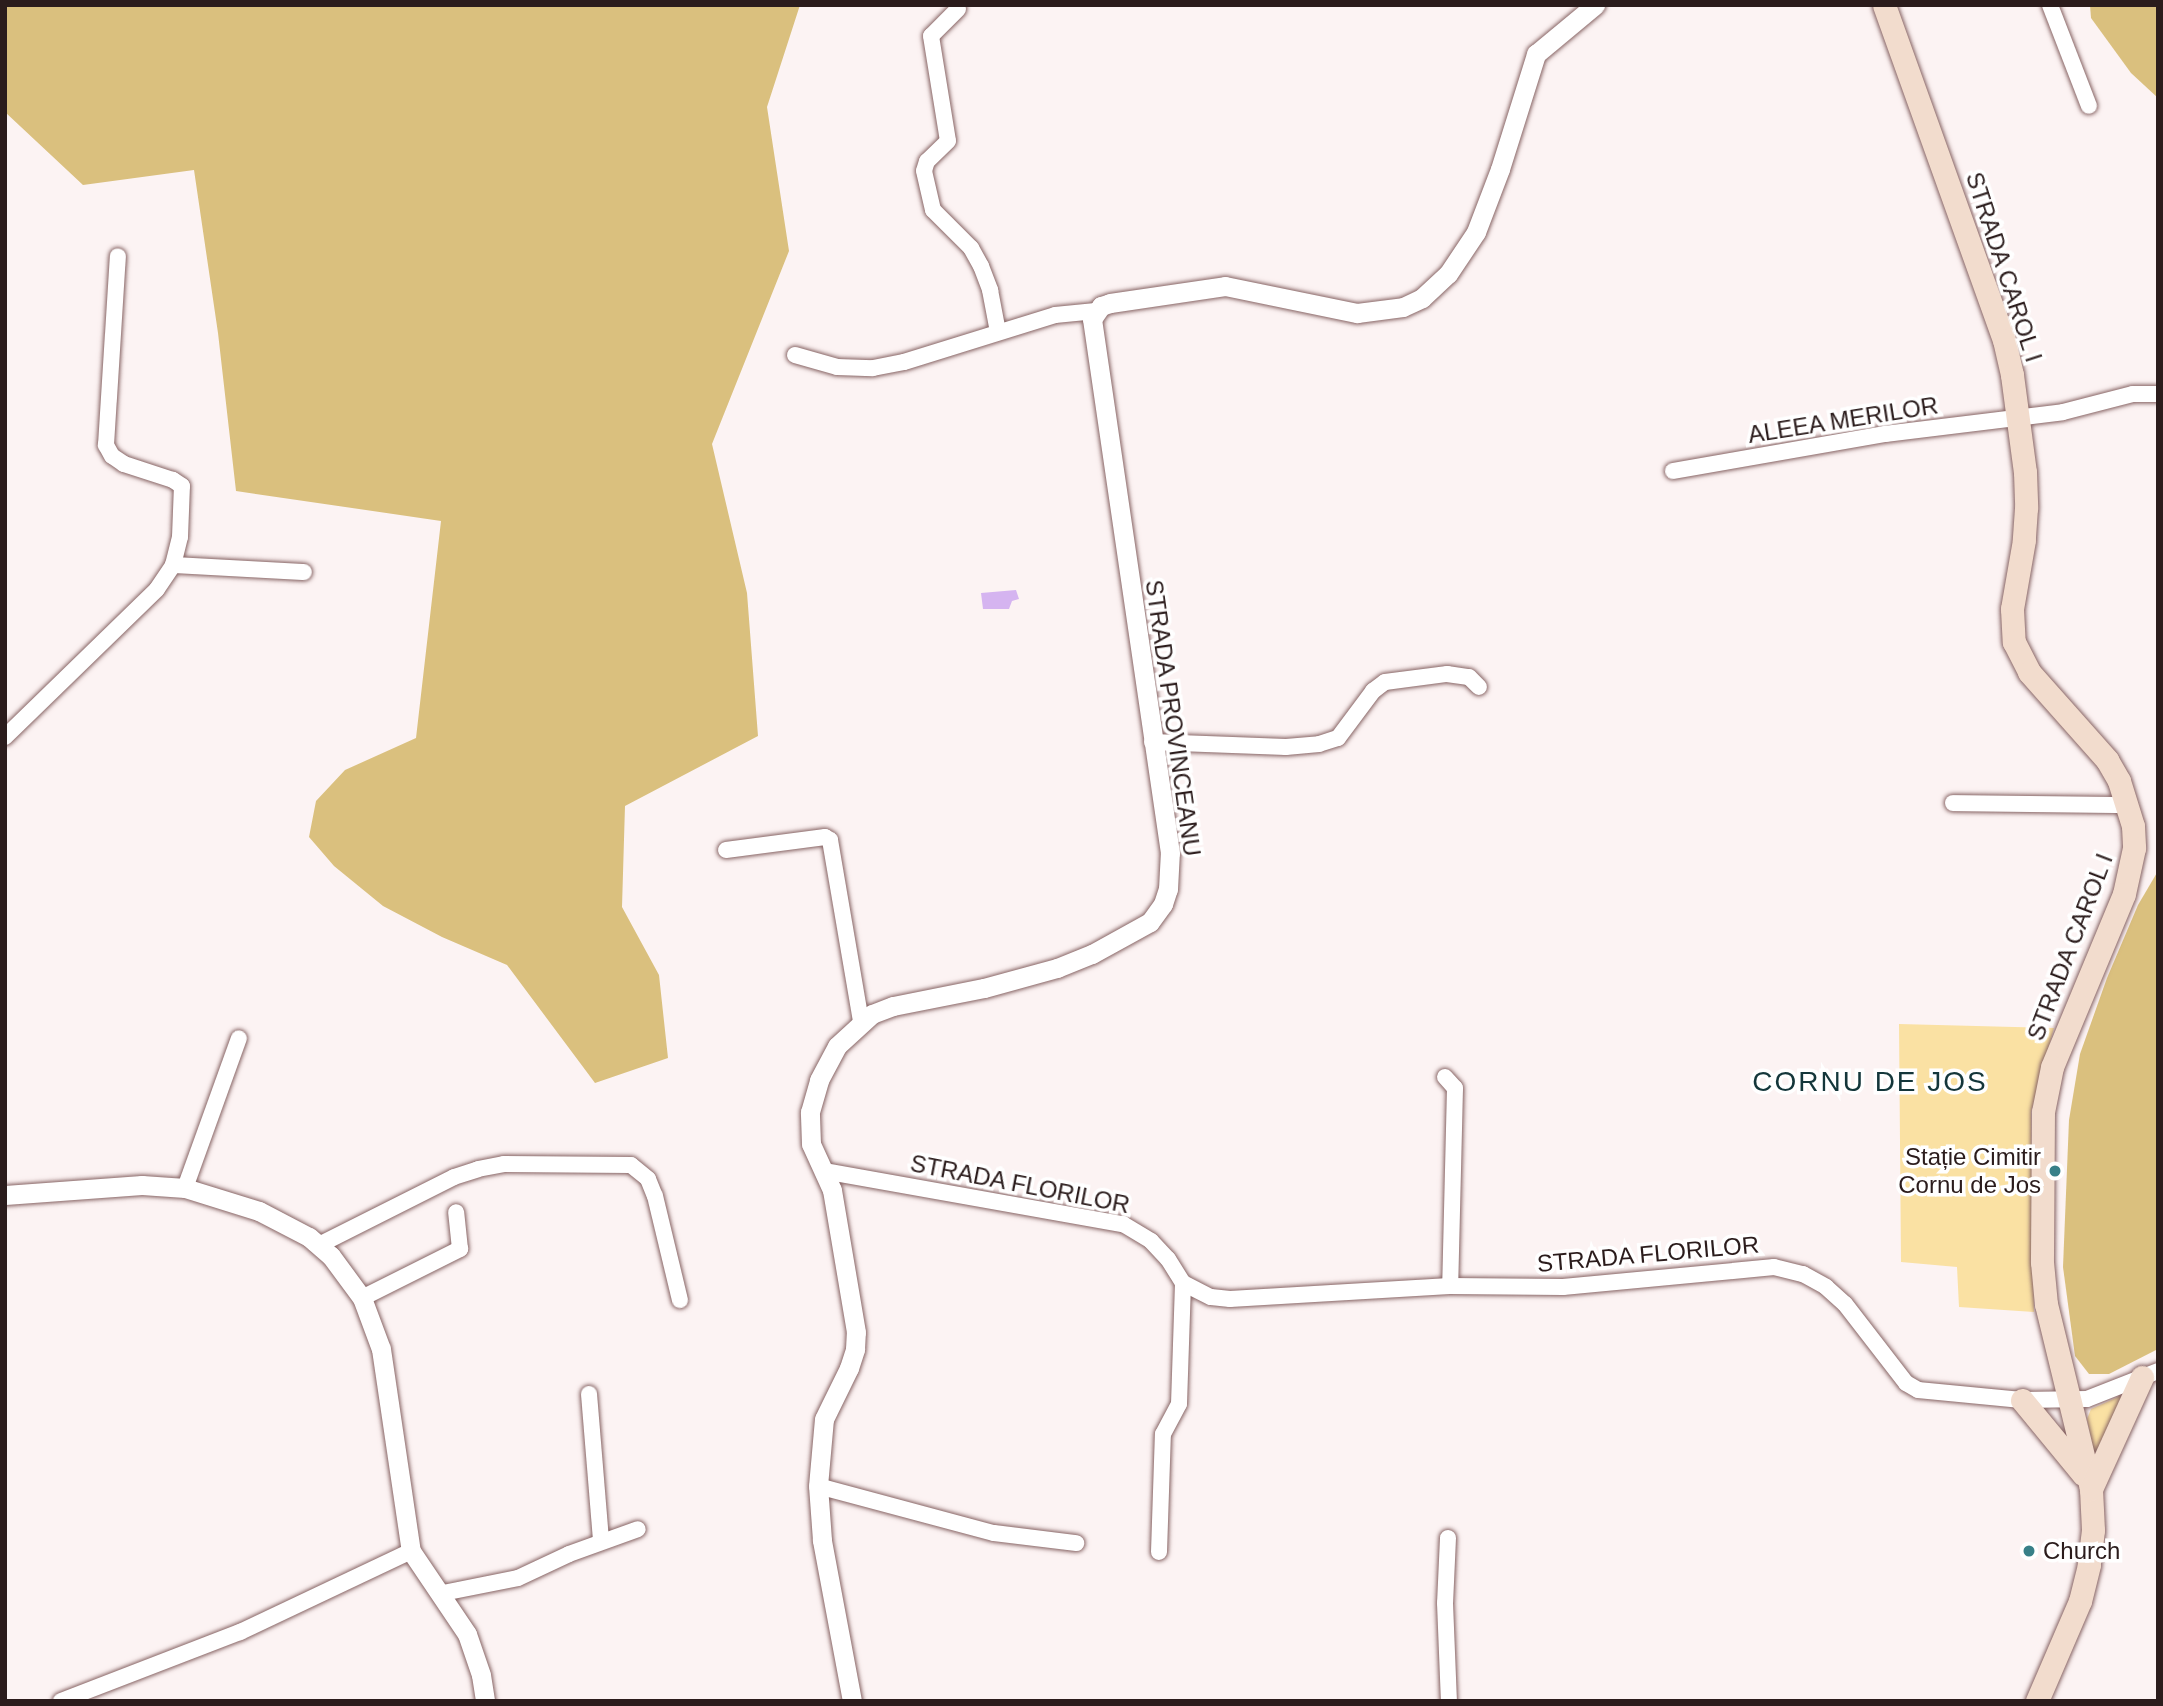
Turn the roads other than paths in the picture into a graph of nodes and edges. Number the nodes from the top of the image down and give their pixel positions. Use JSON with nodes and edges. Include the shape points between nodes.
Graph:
{"nodes":[{"id":1,"x":1595,"y":5,"type":"edge"},
{"id":2,"x":1884,"y":5,"type":"edge"},
{"id":3,"x":2050,"y":5,"type":"edge"},
{"id":4,"x":958,"y":9,"type":"dead end"},
{"id":5,"x":2089,"y":106,"type":"dead end"},
{"id":6,"x":118,"y":256,"type":"dead end"},
{"id":7,"x":1096,"y":311,"type":"junction"},
{"id":8,"x":998,"y":332,"type":"junction"},
{"id":9,"x":795,"y":355,"type":"dead end"},
{"id":10,"x":2158,"y":394,"type":"edge"},
{"id":11,"x":2020,"y":416,"type":"junction"},
{"id":12,"x":1674,"y":471,"type":"dead end"},
{"id":13,"x":173,"y":565,"type":"junction"},
{"id":14,"x":304,"y":572,"type":"dead end"},
{"id":15,"x":1479,"y":687,"type":"dead end"},
{"id":16,"x":5,"y":737,"type":"edge"},
{"id":17,"x":1152,"y":742,"type":"junction"},
{"id":18,"x":1952,"y":803,"type":"dead end"},
{"id":19,"x":2128,"y":805,"type":"junction"},
{"id":20,"x":726,"y":850,"type":"dead end"},
{"id":21,"x":861,"y":1022,"type":"junction"},
{"id":22,"x":239,"y":1038,"type":"dead end"},
{"id":23,"x":1445,"y":1077,"type":"dead end"},
{"id":24,"x":824,"y":1171,"type":"junction"},
{"id":25,"x":185,"y":1188,"type":"junction"},
{"id":26,"x":5,"y":1195,"type":"edge"},
{"id":27,"x":456,"y":1212,"type":"dead end"},
{"id":28,"x":319,"y":1245,"type":"junction"},
{"id":29,"x":1183,"y":1283,"type":"junction"},
{"id":30,"x":1450,"y":1286,"type":"junction"},
{"id":31,"x":362,"y":1298,"type":"junction"},
{"id":32,"x":680,"y":1300,"type":"dead end"},
{"id":33,"x":2150,"y":1374,"type":"edge"},
{"id":34,"x":589,"y":1394,"type":"dead end"},
{"id":35,"x":2022,"y":1400,"type":"junction"},
{"id":36,"x":2069,"y":1401,"type":"junction"},
{"id":37,"x":818,"y":1486,"type":"junction"},
{"id":38,"x":2091,"y":1489,"type":"junction"},
{"id":39,"x":638,"y":1530,"type":"dead end"},
{"id":40,"x":1448,"y":1538,"type":"dead end"},
{"id":41,"x":601,"y":1541,"type":"junction"},
{"id":42,"x":1076,"y":1543,"type":"dead end"},
{"id":43,"x":411,"y":1551,"type":"junction"},
{"id":44,"x":1159,"y":1552,"type":"dead end"},
{"id":45,"x":443,"y":1594,"type":"junction"},
{"id":46,"x":61,"y":1701,"type":"edge"},
{"id":47,"x":485,"y":1701,"type":"edge"},
{"id":48,"x":852,"y":1701,"type":"edge"},
{"id":49,"x":1449,"y":1701,"type":"edge"},
{"id":50,"x":2037,"y":1701,"type":"edge"}],
"edges":[{"from":1,"to":7,"type":"street","via":[[1536,54],[1476,232],[1448,274],[1422,298],[1404,307],[1357,313],[1225,286],[1110,303]]},
{"from":2,"to":11,"type":"main road","name":"STRADA CAROL I","via":[[2004,340]]},
{"from":3,"to":5,"type":"street"},
{"from":4,"to":8,"type":"street","via":[[931,36],[948,141],[925,171],[933,210],[971,248],[981,266]]},
{"from":6,"to":13,"type":"street","via":[[106,445],[124,464],[182,486],[183,524]]},
{"from":7,"to":8,"type":"street","via":[[1067,312]]},
{"from":7,"to":17,"type":"street","name":"STRADA PROVINCEANU","via":[[1092,334]]},
{"from":8,"to":9,"type":"street","via":[[873,368],[837,367]]},
{"from":10,"to":11,"type":"street","name":"ALEEA MERILOR","via":[[2133,394],[2087,407]]},
{"from":11,"to":12,"type":"street","name":"ALEEA MERILOR"},
{"from":11,"to":19,"type":"main road","name":"STRADA CAROL I","via":[[2025,508],[2012,609],[2014,642],[2029,672],[2107,760]]},
{"from":13,"to":14,"type":"street"},
{"from":13,"to":16,"type":"street","via":[[157,589]]},
{"from":15,"to":17,"type":"street","via":[[1469,677],[1447,674],[1385,682],[1338,738],[1319,744]]},
{"from":17,"to":21,"type":"street","name":"STRADA PROVINCEANU","via":[[1170,870],[1163,904],[1150,922],[1057,968],[893,1006]]},
{"from":18,"to":19,"type":"street"},
{"from":19,"to":36,"type":"main road","name":"STRADA CAROL I","via":[[2134,848],[2131,870],[2052,1068],[2043,1112],[2043,1287]]},
{"from":20,"to":21,"type":"street","via":[[830,839]]},
{"from":21,"to":24,"type":"street","name":"STRADA PROVINCEANU","via":[[837,1046],[812,1097],[811,1144]]},
{"from":22,"to":25,"type":"street"},
{"from":23,"to":30,"type":"street","via":[[1455,1088]]},
{"from":24,"to":29,"type":"street","name":"STRADA FLORILOR","via":[[1123,1224],[1151,1241]]},
{"from":24,"to":37,"type":"street","name":"STRADA PROVINCEANU","via":[[832,1190],[856,1332],[849,1368],[824,1419]]},
{"from":25,"to":26,"type":"street","via":[[142,1185]]},
{"from":25,"to":28,"type":"street","via":[[259,1211]]},
{"from":27,"to":31,"type":"street","via":[[460,1249]]},
{"from":28,"to":31,"type":"street"},
{"from":28,"to":32,"type":"street","via":[[478,1168],[631,1165],[648,1179],[655,1196]]},
{"from":29,"to":30,"type":"street","name":"STRADA FLORILOR","via":[[1211,1297],[1230,1299]]},
{"from":29,"to":44,"type":"street","via":[[1179,1404],[1163,1434]]},
{"from":30,"to":35,"type":"street","name":"STRADA FLORILOR","via":[[1600,1285],[1774,1266],[1826,1287],[1906,1383],[1918,1390]]},
{"from":31,"to":43,"type":"street","via":[[381,1349]]},
{"from":33,"to":36,"type":"street","name":"STRADA FLORILOR","via":[[2087,1399]]},
{"from":33,"to":38,"type":"main road"},
{"from":34,"to":41,"type":"street"},
{"from":35,"to":36,"type":"street","name":"STRADA FLORILOR"},
{"from":35,"to":38,"type":"main road"},
{"from":36,"to":38,"type":"main road","name":"STRADA CAROL I"},
{"from":37,"to":42,"type":"street","via":[[994,1533]]},
{"from":37,"to":48,"type":"street","name":"STRADA PROVINCEANU","via":[[822,1540]]},
{"from":38,"to":50,"type":"main road","name":"STRADA CAROL I","via":[[2093,1530],[2086,1583]]},
{"from":39,"to":41,"type":"street"},
{"from":40,"to":49,"type":"street","via":[[1444,1603]]},
{"from":41,"to":45,"type":"street","via":[[518,1578]]},
{"from":43,"to":45,"type":"street"},
{"from":43,"to":46,"type":"street","via":[[240,1632]]},
{"from":45,"to":47,"type":"street","via":[[467,1634]]}]}
